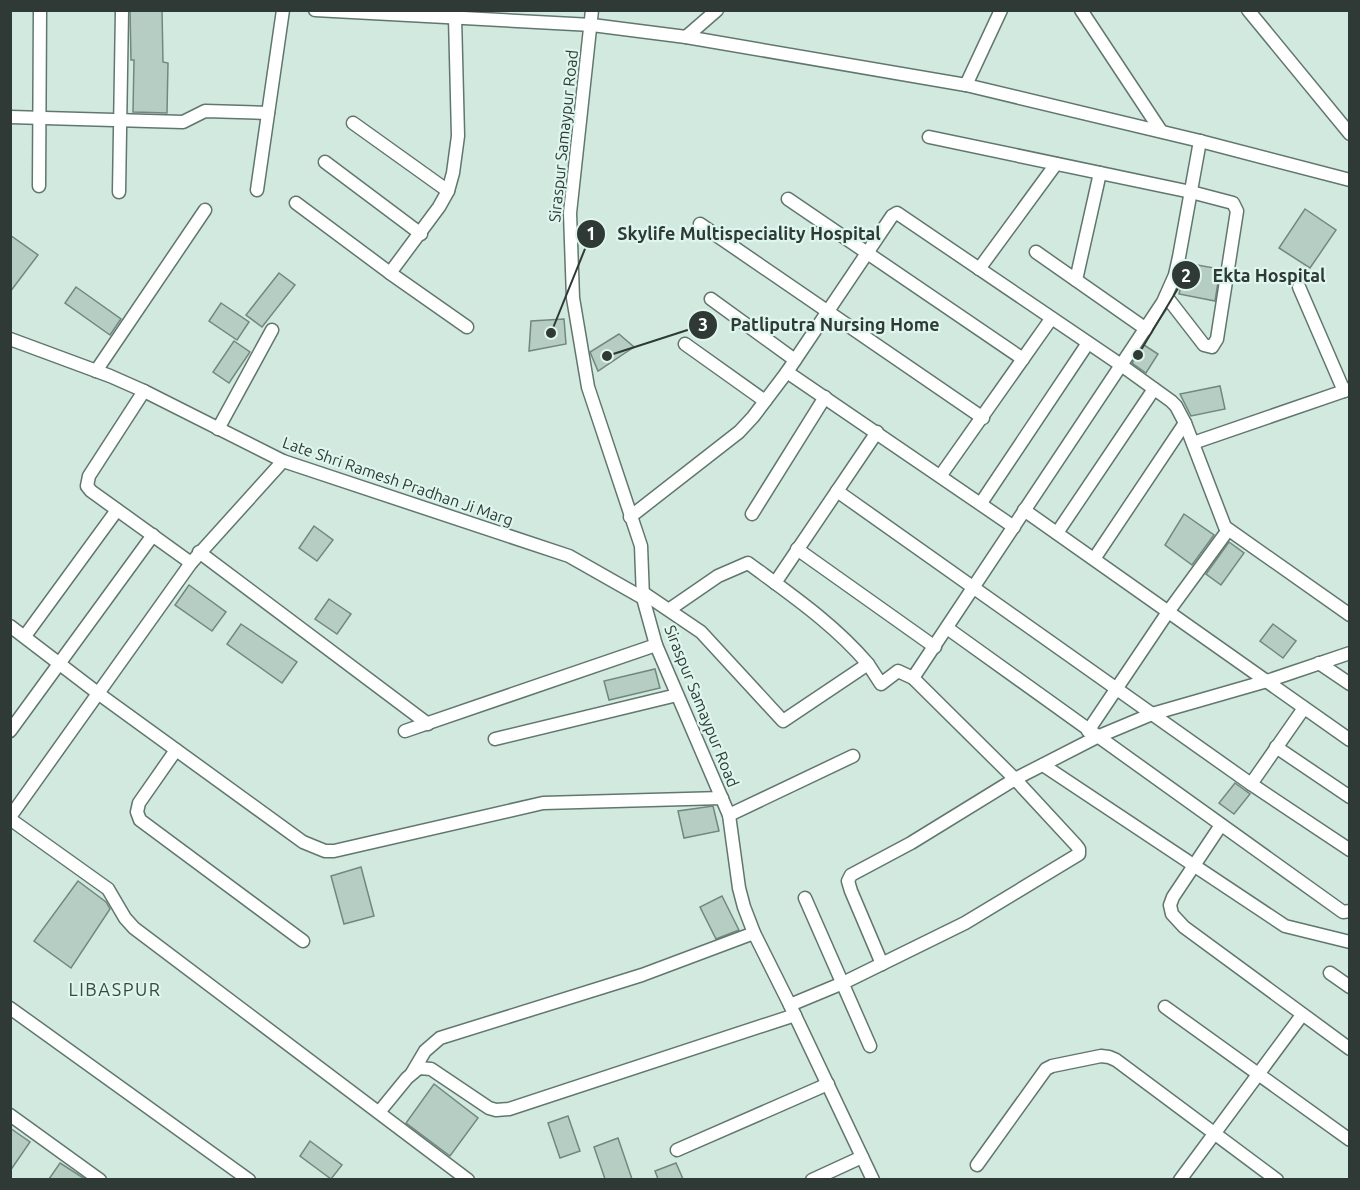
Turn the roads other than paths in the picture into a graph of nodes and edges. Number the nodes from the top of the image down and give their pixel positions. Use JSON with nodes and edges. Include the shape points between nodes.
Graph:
{"nodes":[{"id":1,"x":40,"y":10,"type":"edge"},
{"id":2,"x":122,"y":10,"type":"edge"},
{"id":3,"x":283,"y":10,"type":"edge"},
{"id":4,"x":315,"y":10,"type":"edge"},
{"id":5,"x":592,"y":10,"type":"edge"},
{"id":6,"x":717,"y":10,"type":"edge"},
{"id":7,"x":1002,"y":10,"type":"edge"},
{"id":8,"x":1081,"y":10,"type":"edge"},
{"id":9,"x":1248,"y":10,"type":"edge"},
{"id":10,"x":419,"y":13,"type":"edge"},
{"id":11,"x":455,"y":17,"type":"junction"},
{"id":12,"x":592,"y":25,"type":"junction"},
{"id":13,"x":686,"y":37,"type":"junction"},
{"id":14,"x":966,"y":85,"type":"junction"},
{"id":15,"x":268,"y":113,"type":"junction"},
{"id":16,"x":10,"y":117,"type":"edge"},
{"id":17,"x":40,"y":117,"type":"junction"},
{"id":18,"x":121,"y":119,"type":"junction"},
{"id":19,"x":353,"y":123,"type":"dead end"},
{"id":20,"x":1161,"y":131,"type":"junction"},
{"id":21,"x":1350,"y":134,"type":"edge"},
{"id":22,"x":930,"y":137,"type":"dead end"},
{"id":23,"x":1200,"y":141,"type":"junction"},
{"id":24,"x":325,"y":162,"type":"dead end"},
{"id":25,"x":1056,"y":164,"type":"junction"},
{"id":26,"x":1100,"y":173,"type":"junction"},
{"id":27,"x":1350,"y":180,"type":"edge"},
{"id":28,"x":39,"y":186,"type":"dead end"},
{"id":29,"x":257,"y":190,"type":"dead end"},
{"id":30,"x":448,"y":191,"type":"junction"},
{"id":31,"x":119,"y":192,"type":"dead end"},
{"id":32,"x":1191,"y":192,"type":"junction"},
{"id":33,"x":788,"y":199,"type":"dead end"},
{"id":34,"x":296,"y":204,"type":"dead end"},
{"id":35,"x":205,"y":210,"type":"dead end"},
{"id":36,"x":700,"y":224,"type":"dead end"},
{"id":37,"x":421,"y":234,"type":"junction"},
{"id":38,"x":867,"y":252,"type":"junction"},
{"id":39,"x":1036,"y":252,"type":"dead end"},
{"id":40,"x":979,"y":269,"type":"junction"},
{"id":41,"x":390,"y":273,"type":"junction"},
{"id":42,"x":1076,"y":280,"type":"junction"},
{"id":43,"x":1299,"y":287,"type":"dead end"},
{"id":44,"x":1166,"y":296,"type":"junction"},
{"id":45,"x":711,"y":298,"type":"dead end"},
{"id":46,"x":827,"y":312,"type":"junction"},
{"id":47,"x":1051,"y":319,"type":"junction"},
{"id":48,"x":467,"y":327,"type":"dead end"},
{"id":49,"x":1146,"y":329,"type":"junction"},
{"id":50,"x":272,"y":330,"type":"dead end"},
{"id":51,"x":10,"y":339,"type":"edge"},
{"id":52,"x":1088,"y":343,"type":"junction"},
{"id":53,"x":685,"y":344,"type":"dead end"},
{"id":54,"x":1023,"y":359,"type":"junction"},
{"id":55,"x":795,"y":360,"type":"junction"},
{"id":56,"x":1121,"y":365,"type":"junction"},
{"id":57,"x":96,"y":371,"type":"junction"},
{"id":58,"x":787,"y":372,"type":"junction"},
{"id":59,"x":1154,"y":389,"type":"junction"},
{"id":60,"x":1347,"y":390,"type":"edge"},
{"id":61,"x":144,"y":391,"type":"junction"},
{"id":62,"x":825,"y":397,"type":"junction"},
{"id":63,"x":765,"y":401,"type":"junction"},
{"id":64,"x":983,"y":418,"type":"junction"},
{"id":65,"x":1185,"y":423,"type":"junction"},
{"id":66,"x":218,"y":429,"type":"junction"},
{"id":67,"x":877,"y":432,"type":"junction"},
{"id":68,"x":1193,"y":443,"type":"junction"},
{"id":69,"x":282,"y":461,"type":"junction"},
{"id":70,"x":941,"y":476,"type":"junction"},
{"id":71,"x":837,"y":491,"type":"junction"},
{"id":72,"x":981,"y":503,"type":"junction"},
{"id":73,"x":117,"y":510,"type":"junction"},
{"id":74,"x":1024,"y":510,"type":"junction"},
{"id":75,"x":752,"y":514,"type":"dead end"},
{"id":76,"x":630,"y":517,"type":"junction"},
{"id":77,"x":1014,"y":527,"type":"junction"},
{"id":78,"x":1228,"y":530,"type":"junction"},
{"id":79,"x":1056,"y":533,"type":"junction"},
{"id":80,"x":153,"y":535,"type":"junction"},
{"id":81,"x":797,"y":549,"type":"junction"},
{"id":82,"x":199,"y":552,"type":"junction"},
{"id":83,"x":1094,"y":559,"type":"junction"},
{"id":84,"x":191,"y":563,"type":"junction"},
{"id":85,"x":775,"y":583,"type":"junction"},
{"id":86,"x":974,"y":586,"type":"junction"},
{"id":87,"x":643,"y":595,"type":"junction"},
{"id":88,"x":670,"y":609,"type":"junction"},
{"id":89,"x":1168,"y":612,"type":"junction"},
{"id":90,"x":1350,"y":615,"type":"edge"},
{"id":91,"x":10,"y":626,"type":"edge"},
{"id":92,"x":947,"y":628,"type":"junction"},
{"id":93,"x":25,"y":636,"type":"junction"},
{"id":94,"x":656,"y":645,"type":"junction"},
{"id":95,"x":935,"y":647,"type":"junction"},
{"id":96,"x":1350,"y":653,"type":"edge"},
{"id":97,"x":1319,"y":663,"type":"junction"},
{"id":98,"x":61,"y":664,"type":"junction"},
{"id":99,"x":868,"y":664,"type":"junction"},
{"id":100,"x":913,"y":678,"type":"junction"},
{"id":101,"x":1267,"y":681,"type":"junction"},
{"id":102,"x":1350,"y":684,"type":"edge"},
{"id":103,"x":1117,"y":689,"type":"junction"},
{"id":104,"x":99,"y":694,"type":"junction"},
{"id":105,"x":677,"y":695,"type":"junction"},
{"id":106,"x":1304,"y":708,"type":"junction"},
{"id":107,"x":1152,"y":714,"type":"junction"},
{"id":108,"x":428,"y":724,"type":"junction"},
{"id":109,"x":10,"y":731,"type":"edge"},
{"id":110,"x":405,"y":731,"type":"dead end"},
{"id":111,"x":1093,"y":734,"type":"junction"},
{"id":112,"x":495,"y":739,"type":"dead end"},
{"id":113,"x":1350,"y":740,"type":"edge"},
{"id":114,"x":1276,"y":747,"type":"junction"},
{"id":115,"x":176,"y":750,"type":"junction"},
{"id":116,"x":853,"y":756,"type":"dead end"},
{"id":117,"x":1043,"y":765,"type":"junction"},
{"id":118,"x":1015,"y":779,"type":"junction"},
{"id":119,"x":1251,"y":784,"type":"junction"},
{"id":120,"x":1350,"y":797,"type":"edge"},
{"id":121,"x":722,"y":798,"type":"junction"},
{"id":122,"x":729,"y":815,"type":"junction"},
{"id":123,"x":10,"y":818,"type":"edge"},
{"id":124,"x":1221,"y":825,"type":"junction"},
{"id":125,"x":1350,"y":850,"type":"edge"},
{"id":126,"x":1194,"y":865,"type":"junction"},
{"id":127,"x":805,"y":898,"type":"dead end"},
{"id":128,"x":1350,"y":911,"type":"edge"},
{"id":129,"x":754,"y":933,"type":"junction"},
{"id":130,"x":303,"y":941,"type":"dead end"},
{"id":131,"x":1350,"y":942,"type":"edge"},
{"id":132,"x":882,"y":964,"type":"junction"},
{"id":133,"x":1330,"y":972,"type":"dead end"},
{"id":134,"x":843,"y":983,"type":"junction"},
{"id":135,"x":1350,"y":987,"type":"edge"},
{"id":136,"x":1166,"y":1007,"type":"dead end"},
{"id":137,"x":10,"y":1008,"type":"edge"},
{"id":138,"x":792,"y":1010,"type":"junction"},
{"id":139,"x":1302,"y":1015,"type":"junction"},
{"id":140,"x":870,"y":1046,"type":"dead end"},
{"id":141,"x":1350,"y":1049,"type":"edge"},
{"id":142,"x":412,"y":1073,"type":"junction"},
{"id":143,"x":1258,"y":1075,"type":"junction"},
{"id":144,"x":828,"y":1084,"type":"junction"},
{"id":145,"x":380,"y":1111,"type":"junction"},
{"id":146,"x":10,"y":1115,"type":"edge"},
{"id":147,"x":1215,"y":1133,"type":"junction"},
{"id":148,"x":1350,"y":1140,"type":"edge"},
{"id":149,"x":677,"y":1150,"type":"dead end"},
{"id":150,"x":862,"y":1157,"type":"junction"},
{"id":151,"x":977,"y":1165,"type":"dead end"},
{"id":152,"x":100,"y":1179,"type":"edge"},
{"id":153,"x":249,"y":1179,"type":"edge"},
{"id":154,"x":468,"y":1179,"type":"edge"},
{"id":155,"x":812,"y":1179,"type":"edge"},
{"id":156,"x":873,"y":1179,"type":"edge"},
{"id":157,"x":1180,"y":1179,"type":"edge"},
{"id":158,"x":1277,"y":1179,"type":"edge"}],
"edges":[{"from":1,"to":17,"type":"street"},
{"from":2,"to":18,"type":"street"},
{"from":3,"to":15,"type":"street"},
{"from":4,"to":10,"type":"street"},
{"from":5,"to":12,"type":"street","name":"Siraspur Samaypur Road"},
{"from":6,"to":13,"type":"street"},
{"from":7,"to":14,"type":"street"},
{"from":8,"to":20,"type":"street"},
{"from":9,"to":21,"type":"street"},
{"from":10,"to":11,"type":"street"},
{"from":11,"to":12,"type":"street"},
{"from":11,"to":30,"type":"street","via":[[458,136]]},
{"from":12,"to":13,"type":"street"},
{"from":12,"to":76,"type":"street","name":"Siraspur Samaypur Road","via":[[570,213],[573,298],[588,387]]},
{"from":13,"to":14,"type":"street"},
{"from":14,"to":20,"type":"street"},
{"from":15,"to":18,"type":"street","via":[[204,111],[183,122]]},
{"from":15,"to":29,"type":"street"},
{"from":16,"to":17,"type":"street"},
{"from":17,"to":18,"type":"street"},
{"from":17,"to":28,"type":"street"},
{"from":18,"to":31,"type":"street"},
{"from":19,"to":30,"type":"street"},
{"from":20,"to":23,"type":"street"},
{"from":22,"to":25,"type":"street"},
{"from":23,"to":27,"type":"street"},
{"from":23,"to":32,"type":"street"},
{"from":24,"to":37,"type":"street"},
{"from":25,"to":26,"type":"street"},
{"from":25,"to":40,"type":"street"},
{"from":26,"to":32,"type":"street"},
{"from":26,"to":42,"type":"street"},
{"from":30,"to":37,"type":"street"},
{"from":32,"to":44,"type":"street","via":[[1175,275]]},
{"from":32,"to":44,"type":"street","via":[[1233,203],[1237,211],[1217,339],[1212,347],[1204,345]]},
{"from":33,"to":38,"type":"street"},
{"from":34,"to":41,"type":"street"},
{"from":35,"to":57,"type":"street"},
{"from":36,"to":46,"type":"street"},
{"from":37,"to":41,"type":"street"},
{"from":38,"to":40,"type":"street","via":[[897,213]]},
{"from":38,"to":46,"type":"street"},
{"from":38,"to":54,"type":"street"},
{"from":39,"to":42,"type":"street"},
{"from":40,"to":47,"type":"street"},
{"from":41,"to":48,"type":"street"},
{"from":42,"to":49,"type":"street"},
{"from":43,"to":60,"type":"street"},
{"from":44,"to":49,"type":"street"},
{"from":45,"to":55,"type":"street"},
{"from":46,"to":55,"type":"street"},
{"from":46,"to":64,"type":"street"},
{"from":47,"to":52,"type":"street"},
{"from":47,"to":54,"type":"street"},
{"from":49,"to":56,"type":"street"},
{"from":50,"to":66,"type":"street"},
{"from":51,"to":57,"type":"street","name":"Late Shri Ramesh Pradhan Ji Marg"},
{"from":52,"to":56,"type":"street"},
{"from":52,"to":72,"type":"street"},
{"from":53,"to":63,"type":"street"},
{"from":54,"to":64,"type":"street"},
{"from":55,"to":58,"type":"street"},
{"from":56,"to":59,"type":"street"},
{"from":56,"to":74,"type":"street"},
{"from":57,"to":61,"type":"street","name":"Late Shri Ramesh Pradhan Ji Marg"},
{"from":58,"to":62,"type":"street"},
{"from":58,"to":63,"type":"street"},
{"from":59,"to":65,"type":"street","via":[[1176,406]]},
{"from":59,"to":79,"type":"street"},
{"from":60,"to":68,"type":"street"},
{"from":61,"to":66,"type":"street","name":"Late Shri Ramesh Pradhan Ji Marg"},
{"from":61,"to":73,"type":"street","via":[[87,481],[91,491]]},
{"from":62,"to":67,"type":"street"},
{"from":62,"to":75,"type":"street"},
{"from":63,"to":76,"type":"street","via":[[739,432]]},
{"from":64,"to":70,"type":"street"},
{"from":65,"to":68,"type":"street"},
{"from":65,"to":83,"type":"street"},
{"from":66,"to":69,"type":"street","name":"Late Shri Ramesh Pradhan Ji Marg"},
{"from":67,"to":70,"type":"street"},
{"from":67,"to":71,"type":"street"},
{"from":68,"to":78,"type":"street"},
{"from":69,"to":82,"type":"street"},
{"from":69,"to":87,"type":"street","name":"Late Shri Ramesh Pradhan Ji Marg","via":[[570,556]]},
{"from":70,"to":72,"type":"street"},
{"from":71,"to":81,"type":"street"},
{"from":71,"to":86,"type":"street"},
{"from":72,"to":77,"type":"street"},
{"from":73,"to":80,"type":"street"},
{"from":73,"to":93,"type":"street"},
{"from":74,"to":77,"type":"street"},
{"from":74,"to":79,"type":"street"},
{"from":76,"to":87,"type":"street","name":"Siraspur Samaypur Road","via":[[641,546]]},
{"from":77,"to":86,"type":"street"},
{"from":78,"to":89,"type":"street"},
{"from":78,"to":90,"type":"street"},
{"from":79,"to":83,"type":"street"},
{"from":80,"to":84,"type":"street"},
{"from":80,"to":98,"type":"street"},
{"from":81,"to":85,"type":"street"},
{"from":81,"to":95,"type":"street"},
{"from":82,"to":84,"type":"street"},
{"from":82,"to":108,"type":"street"},
{"from":83,"to":89,"type":"street"},
{"from":84,"to":104,"type":"street"},
{"from":85,"to":88,"type":"street","via":[[748,563],[718,576]]},
{"from":85,"to":99,"type":"street","via":[[816,613]]},
{"from":86,"to":92,"type":"street"},
{"from":86,"to":103,"type":"street"},
{"from":87,"to":88,"type":"street","name":"Late Shri Ramesh Pradhan Ji Marg"},
{"from":87,"to":94,"type":"street","name":"Siraspur Samaypur Road"},
{"from":88,"to":99,"type":"street","name":"Late Shri Ramesh Pradhan Ji Marg","via":[[701,632],[783,721]]},
{"from":89,"to":101,"type":"street"},
{"from":89,"to":103,"type":"street"},
{"from":91,"to":93,"type":"street"},
{"from":92,"to":95,"type":"street"},
{"from":92,"to":111,"type":"street"},
{"from":93,"to":98,"type":"street"},
{"from":94,"to":105,"type":"street","name":"Siraspur Samaypur Road"},
{"from":94,"to":108,"type":"street"},
{"from":95,"to":100,"type":"street"},
{"from":96,"to":97,"type":"street"},
{"from":97,"to":101,"type":"street"},
{"from":97,"to":102,"type":"street"},
{"from":98,"to":104,"type":"street"},
{"from":98,"to":109,"type":"street"},
{"from":99,"to":100,"type":"street","via":[[882,684],[898,671]]},
{"from":100,"to":118,"type":"street"},
{"from":101,"to":106,"type":"street"},
{"from":101,"to":107,"type":"street"},
{"from":103,"to":107,"type":"street"},
{"from":103,"to":111,"type":"street"},
{"from":104,"to":115,"type":"street"},
{"from":104,"to":123,"type":"street"},
{"from":105,"to":112,"type":"street"},
{"from":105,"to":121,"type":"street","name":"Siraspur Samaypur Road"},
{"from":106,"to":113,"type":"street"},
{"from":106,"to":114,"type":"street"},
{"from":107,"to":111,"type":"street"},
{"from":107,"to":119,"type":"street"},
{"from":108,"to":110,"type":"street"},
{"from":111,"to":117,"type":"street"},
{"from":111,"to":124,"type":"street"},
{"from":114,"to":119,"type":"street"},
{"from":114,"to":120,"type":"street"},
{"from":115,"to":121,"type":"street","via":[[303,842],[324,851],[543,803]]},
{"from":115,"to":130,"type":"street","via":[[139,803],[140,820]]},
{"from":116,"to":122,"type":"street"},
{"from":117,"to":118,"type":"street"},
{"from":117,"to":126,"type":"street"},
{"from":118,"to":132,"type":"street","via":[[849,878]]},
{"from":118,"to":132,"type":"street","via":[[1077,844],[1079,854],[965,923]]},
{"from":119,"to":125,"type":"street"},
{"from":121,"to":122,"type":"street","name":"Siraspur Samaypur Road"},
{"from":122,"to":129,"type":"street","name":"Siraspur Samaypur Road","via":[[739,888]]},
{"from":123,"to":145,"type":"street","via":[[108,889],[134,928]]},
{"from":124,"to":126,"type":"street"},
{"from":124,"to":128,"type":"street","via":[[1343,912]]},
{"from":126,"to":131,"type":"street","via":[[1285,926]]},
{"from":126,"to":139,"type":"street","via":[[1173,897],[1172,914]]},
{"from":127,"to":134,"type":"street"},
{"from":129,"to":138,"type":"street","name":"Siraspur Samaypur Road"},
{"from":129,"to":142,"type":"street","via":[[642,975],[441,1038],[429,1046]]},
{"from":132,"to":134,"type":"street"},
{"from":133,"to":135,"type":"street"},
{"from":134,"to":138,"type":"street"},
{"from":134,"to":140,"type":"street"},
{"from":136,"to":143,"type":"street"},
{"from":137,"to":153,"type":"street"},
{"from":138,"to":142,"type":"street","via":[[508,1109],[489,1108],[431,1069],[418,1068]]},
{"from":138,"to":144,"type":"street","name":"Siraspur Samaypur Road"},
{"from":139,"to":141,"type":"street"},
{"from":139,"to":143,"type":"street"},
{"from":142,"to":145,"type":"street"},
{"from":143,"to":147,"type":"street"},
{"from":143,"to":148,"type":"street"},
{"from":144,"to":149,"type":"street"},
{"from":144,"to":150,"type":"street","name":"Siraspur Samaypur Road"},
{"from":145,"to":154,"type":"street"},
{"from":146,"to":152,"type":"street"},
{"from":147,"to":151,"type":"street","via":[[1116,1060],[1101,1056],[1046,1069]]},
{"from":147,"to":157,"type":"street"},
{"from":147,"to":158,"type":"street"},
{"from":150,"to":155,"type":"street"},
{"from":150,"to":156,"type":"street","name":"Siraspur Samaypur Road"}]}
